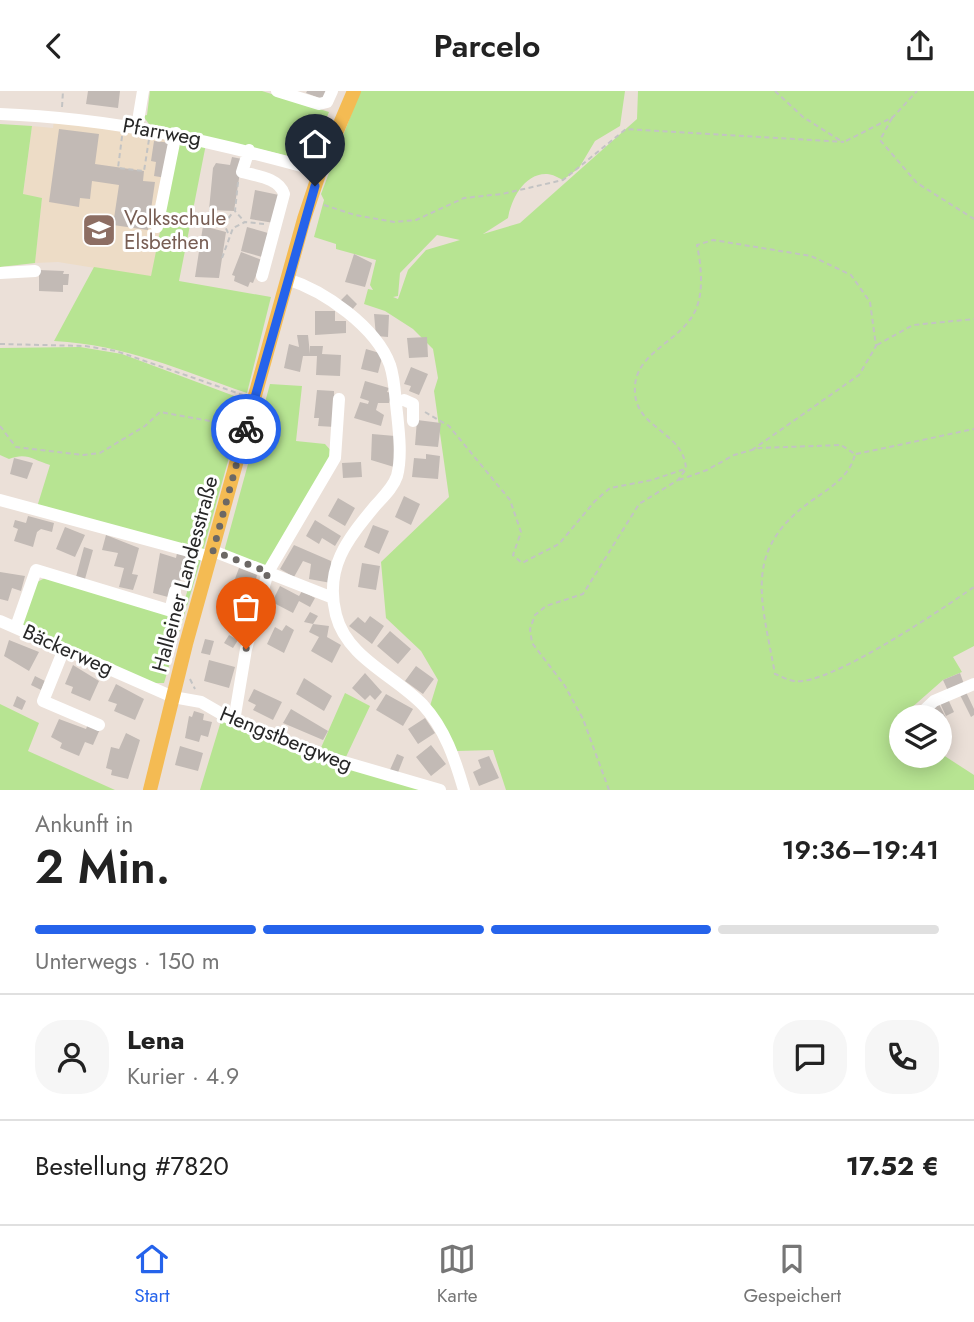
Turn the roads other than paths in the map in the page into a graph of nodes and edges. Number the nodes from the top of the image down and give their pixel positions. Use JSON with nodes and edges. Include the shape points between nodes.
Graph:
{"nodes":[{"id":1,"x":143,"y":91,"type":"edge"},
{"id":2,"x":277,"y":91,"type":"edge"},
{"id":3,"x":332,"y":91,"type":"edge"},
{"id":4,"x":354,"y":91,"type":"edge"},
{"id":5,"x":0,"y":114,"type":"edge"},
{"id":6,"x":137,"y":127,"type":"junction"},
{"id":7,"x":176,"y":133,"type":"junction"},
{"id":8,"x":249,"y":150,"type":"junction"},
{"id":9,"x":320,"y":171,"type":"junction"},
{"id":10,"x":157,"y":227,"type":"dead end"},
{"id":11,"x":35,"y":271,"type":"dead end"},
{"id":12,"x":0,"y":273,"type":"edge"},
{"id":13,"x":262,"y":276,"type":"dead end"},
{"id":14,"x":287,"y":279,"type":"junction"},
{"id":15,"x":339,"y":399,"type":"dead end"},
{"id":16,"x":409,"y":402,"type":"road end"},
{"id":17,"x":413,"y":421,"type":"dead end"},
{"id":18,"x":0,"y":500,"type":"edge"},
{"id":19,"x":212,"y":554,"type":"junction"},
{"id":20,"x":268,"y":572,"type":"junction"},
{"id":21,"x":175,"y":591,"type":"dead end"},
{"id":22,"x":333,"y":598,"type":"junction"},
{"id":23,"x":0,"y":621,"type":"edge"},
{"id":24,"x":16,"y":627,"type":"junction"},
{"id":25,"x":64,"y":649,"type":"junction"},
{"id":26,"x":974,"y":684,"type":"edge"},
{"id":27,"x":173,"y":697,"type":"junction"},
{"id":28,"x":930,"y":705,"type":"edge"},
{"id":29,"x":234,"y":721,"type":"junction"},
{"id":30,"x":99,"y":725,"type":"dead end"},
{"id":31,"x":150,"y":790,"type":"edge"},
{"id":32,"x":440,"y":790,"type":"edge"},
{"id":33,"x":464,"y":790,"type":"edge"}],
"edges":[{"from":1,"to":6,"type":"street"},
{"from":2,"to":3,"type":"street","via":[[319,104],[327,102]]},
{"from":4,"to":9,"type":"main road","name":"Halleiner Landesstraße"},
{"from":5,"to":6,"type":"street","name":"Pfarrweg","via":[[61,116]]},
{"from":6,"to":7,"type":"street","name":"Pfarrweg"},
{"from":7,"to":8,"type":"street","name":"Pfarrweg"},
{"from":7,"to":10,"type":"street"},
{"from":8,"to":9,"type":"street","name":"Pfarrweg"},
{"from":8,"to":13,"type":"street","via":[[242,172],[282,188],[283,200]]},
{"from":9,"to":14,"type":"main road","name":"Halleiner Landesstraße"},
{"from":11,"to":12,"type":"street"},
{"from":14,"to":19,"type":"main road","name":"Halleiner Landesstraße"},
{"from":14,"to":22,"type":"street","via":[[322,293],[339,306],[380,347],[392,371],[398,423],[397,477],[338,554]]},
{"from":15,"to":20,"type":"street","via":[[335,458]]},
{"from":16,"to":17,"type":"street"},
{"from":18,"to":19,"type":"street"},
{"from":19,"to":20,"type":"street"},
{"from":19,"to":27,"type":"main road","name":"Halleiner Landesstraße"},
{"from":20,"to":22,"type":"street"},
{"from":20,"to":29,"type":"street","via":[[246,649]]},
{"from":21,"to":24,"type":"street","via":[[174,612],[36,570]]},
{"from":22,"to":33,"type":"street","via":[[342,631],[354,648],[420,702],[439,727]]},
{"from":23,"to":24,"type":"street","name":"Bäckerweg"},
{"from":24,"to":25,"type":"street","name":"Bäckerweg"},
{"from":25,"to":27,"type":"street","name":"Bäckerweg"},
{"from":25,"to":30,"type":"street","via":[[43,701]]},
{"from":26,"to":28,"type":"street"},
{"from":27,"to":29,"type":"street","name":"Hengstbergweg","via":[[201,702]]},
{"from":27,"to":31,"type":"main road","name":"Halleiner Landesstraße"},
{"from":29,"to":32,"type":"street","name":"Hengstbergweg","via":[[344,764]]}]}
